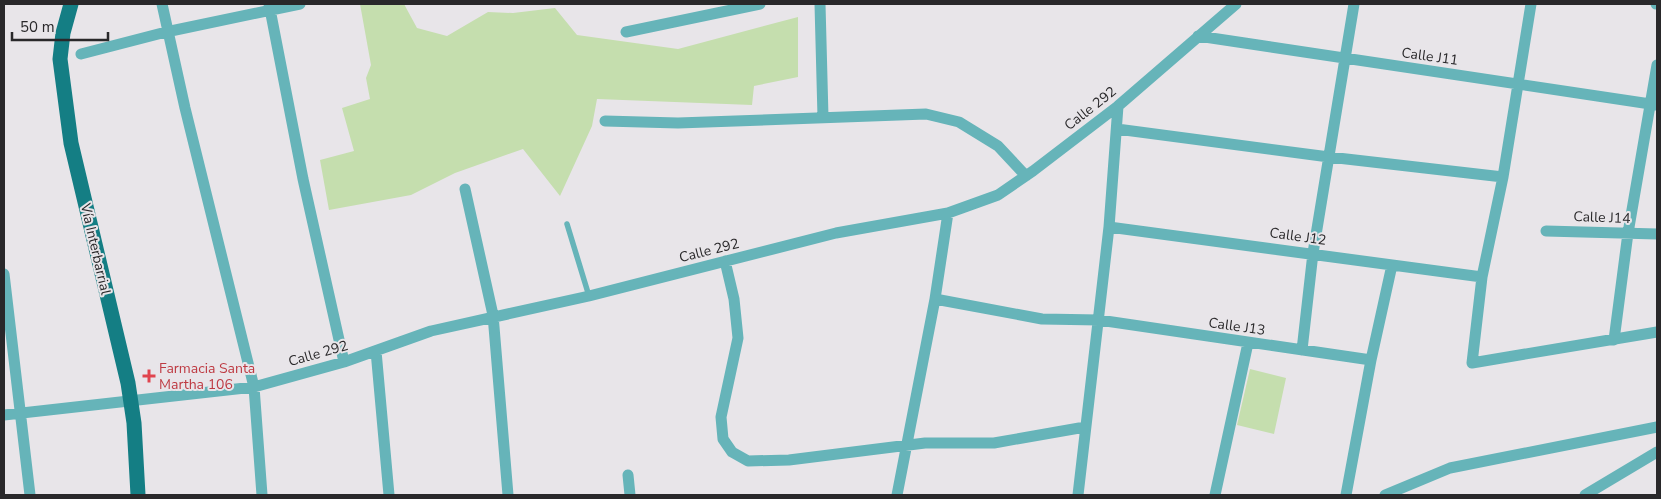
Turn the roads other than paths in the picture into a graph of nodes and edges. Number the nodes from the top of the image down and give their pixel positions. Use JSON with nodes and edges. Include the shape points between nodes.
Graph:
{"nodes":[{"id":1,"x":71,"y":4,"type":"edge"},
{"id":2,"x":162,"y":4,"type":"edge"},
{"id":3,"x":300,"y":4,"type":"edge"},
{"id":4,"x":760,"y":4,"type":"edge"},
{"id":5,"x":820,"y":4,"type":"edge"},
{"id":6,"x":1236,"y":4,"type":"edge"},
{"id":7,"x":1354,"y":4,"type":"edge"},
{"id":8,"x":1531,"y":4,"type":"edge"},
{"id":9,"x":270,"y":7,"type":"edge"},
{"id":10,"x":166,"y":32,"type":"junction"},
{"id":11,"x":626,"y":32,"type":"dead end"},
{"id":12,"x":1198,"y":36,"type":"junction"},
{"id":13,"x":81,"y":54,"type":"dead end"},
{"id":14,"x":1344,"y":59,"type":"junction"},
{"id":15,"x":1657,"y":65,"type":"edge"},
{"id":16,"x":1518,"y":83,"type":"junction"},
{"id":17,"x":1654,"y":104,"type":"edge"},
{"id":18,"x":1118,"y":106,"type":"junction"},
{"id":19,"x":823,"y":117,"type":"junction"},
{"id":20,"x":605,"y":121,"type":"dead end"},
{"id":21,"x":1116,"y":128,"type":"junction"},
{"id":22,"x":1329,"y":158,"type":"junction"},
{"id":23,"x":1026,"y":176,"type":"junction"},
{"id":24,"x":1503,"y":177,"type":"junction"},
{"id":25,"x":465,"y":189,"type":"dead end"},
{"id":26,"x":948,"y":213,"type":"junction"},
{"id":27,"x":568,"y":224,"type":"dead end"},
{"id":28,"x":1109,"y":226,"type":"junction"},
{"id":29,"x":1546,"y":231,"type":"dead end"},
{"id":30,"x":1628,"y":233,"type":"junction"},
{"id":31,"x":1657,"y":234,"type":"edge"},
{"id":32,"x":1313,"y":253,"type":"junction"},
{"id":33,"x":725,"y":261,"type":"junction"},
{"id":34,"x":1392,"y":265,"type":"junction"},
{"id":35,"x":4,"y":274,"type":"edge"},
{"id":36,"x":1482,"y":277,"type":"junction"},
{"id":37,"x":589,"y":296,"type":"junction"},
{"id":38,"x":935,"y":299,"type":"junction"},
{"id":39,"x":493,"y":315,"type":"junction"},
{"id":40,"x":1099,"y":320,"type":"junction"},
{"id":41,"x":1657,"y":332,"type":"edge"},
{"id":42,"x":1614,"y":340,"type":"junction"},
{"id":43,"x":1248,"y":343,"type":"junction"},
{"id":44,"x":376,"y":350,"type":"junction"},
{"id":45,"x":1302,"y":350,"type":"junction"},
{"id":46,"x":1372,"y":360,"type":"junction"},
{"id":47,"x":344,"y":362,"type":"junction"},
{"id":48,"x":254,"y":387,"type":"junction"},
{"id":49,"x":131,"y":400,"type":"junction"},
{"id":50,"x":22,"y":413,"type":"junction"},
{"id":51,"x":4,"y":415,"type":"edge"},
{"id":52,"x":1085,"y":427,"type":"junction"},
{"id":53,"x":1657,"y":427,"type":"edge"},
{"id":54,"x":908,"y":446,"type":"junction"},
{"id":55,"x":1657,"y":452,"type":"edge"},
{"id":56,"x":628,"y":475,"type":"dead end"},
{"id":57,"x":30,"y":495,"type":"edge"},
{"id":58,"x":138,"y":495,"type":"edge"},
{"id":59,"x":262,"y":495,"type":"edge"},
{"id":60,"x":390,"y":495,"type":"edge"},
{"id":61,"x":508,"y":495,"type":"edge"},
{"id":62,"x":630,"y":495,"type":"edge"},
{"id":63,"x":897,"y":495,"type":"edge"},
{"id":64,"x":1078,"y":495,"type":"edge"},
{"id":65,"x":1215,"y":495,"type":"edge"},
{"id":66,"x":1346,"y":495,"type":"edge"},
{"id":67,"x":1385,"y":495,"type":"edge"},
{"id":68,"x":1585,"y":495,"type":"edge"}],
"edges":[{"from":1,"to":49,"type":"main road","name":"Vía Interbarrial","via":[[60,59],[71,143]]},
{"from":2,"to":10,"type":"street"},
{"from":3,"to":9,"type":"street"},
{"from":4,"to":11,"type":"street"},
{"from":5,"to":19,"type":"street"},
{"from":6,"to":12,"type":"street","name":"Calle 292"},
{"from":7,"to":14,"type":"street"},
{"from":8,"to":16,"type":"street"},
{"from":9,"to":10,"type":"street"},
{"from":9,"to":47,"type":"street","via":[[303,179]]},
{"from":10,"to":13,"type":"street"},
{"from":10,"to":48,"type":"street"},
{"from":12,"to":14,"type":"street","name":"Calle J11"},
{"from":12,"to":18,"type":"street","name":"Calle 292"},
{"from":14,"to":16,"type":"street","name":"Calle J11"},
{"from":14,"to":22,"type":"street"},
{"from":15,"to":17,"type":"street"},
{"from":16,"to":17,"type":"street","name":"Calle J11"},
{"from":16,"to":24,"type":"street"},
{"from":17,"to":30,"type":"street"},
{"from":18,"to":21,"type":"street"},
{"from":18,"to":23,"type":"street","name":"Calle 292"},
{"from":19,"to":20,"type":"street","via":[[687,123]]},
{"from":19,"to":23,"type":"street","via":[[926,114],[959,122],[998,146]]},
{"from":21,"to":22,"type":"street"},
{"from":21,"to":28,"type":"street"},
{"from":22,"to":24,"type":"street"},
{"from":22,"to":32,"type":"street"},
{"from":23,"to":26,"type":"street","name":"Calle 292","via":[[998,195]]},
{"from":24,"to":36,"type":"street"},
{"from":25,"to":39,"type":"street"},
{"from":26,"to":33,"type":"street","name":"Calle 292","via":[[836,233]]},
{"from":26,"to":38,"type":"street"},
{"from":27,"to":37,"type":"lane"},
{"from":28,"to":32,"type":"street","name":"Calle J12"},
{"from":28,"to":40,"type":"street"},
{"from":29,"to":30,"type":"street","name":"Calle J14"},
{"from":30,"to":31,"type":"street","name":"Calle J14"},
{"from":30,"to":42,"type":"street"},
{"from":32,"to":34,"type":"street","name":"Calle J12"},
{"from":32,"to":45,"type":"street"},
{"from":33,"to":37,"type":"street","name":"Calle 292"},
{"from":33,"to":54,"type":"street","via":[[734,299],[738,338],[721,417],[723,439],[732,452],[748,461],[789,460]]},
{"from":34,"to":36,"type":"street","name":"Calle J12"},
{"from":34,"to":46,"type":"street"},
{"from":35,"to":50,"type":"street"},
{"from":36,"to":42,"type":"street","via":[[1472,363]]},
{"from":37,"to":39,"type":"street","name":"Calle 292"},
{"from":38,"to":40,"type":"street","name":"Calle J13","via":[[1042,319]]},
{"from":38,"to":54,"type":"street"},
{"from":39,"to":44,"type":"street","name":"Calle 292"},
{"from":39,"to":61,"type":"street"},
{"from":40,"to":43,"type":"street","name":"Calle J13"},
{"from":40,"to":52,"type":"street"},
{"from":41,"to":42,"type":"street"},
{"from":43,"to":45,"type":"street","name":"Calle J13"},
{"from":43,"to":65,"type":"street"},
{"from":44,"to":47,"type":"street","name":"Calle 292"},
{"from":44,"to":60,"type":"street"},
{"from":45,"to":46,"type":"street","name":"Calle J13"},
{"from":46,"to":66,"type":"street"},
{"from":47,"to":48,"type":"street","name":"Calle 292"},
{"from":48,"to":49,"type":"street","name":"Calle 292"},
{"from":48,"to":59,"type":"street"},
{"from":49,"to":50,"type":"street","name":"Calle 292"},
{"from":49,"to":58,"type":"main road","name":"Vía Interbarrial"},
{"from":50,"to":51,"type":"street","name":"Calle 292"},
{"from":50,"to":57,"type":"street"},
{"from":52,"to":54,"type":"street","via":[[994,443]]},
{"from":52,"to":64,"type":"street"},
{"from":53,"to":67,"type":"street","via":[[1450,468]]},
{"from":54,"to":63,"type":"street"},
{"from":55,"to":68,"type":"street"},
{"from":56,"to":62,"type":"street"}]}
